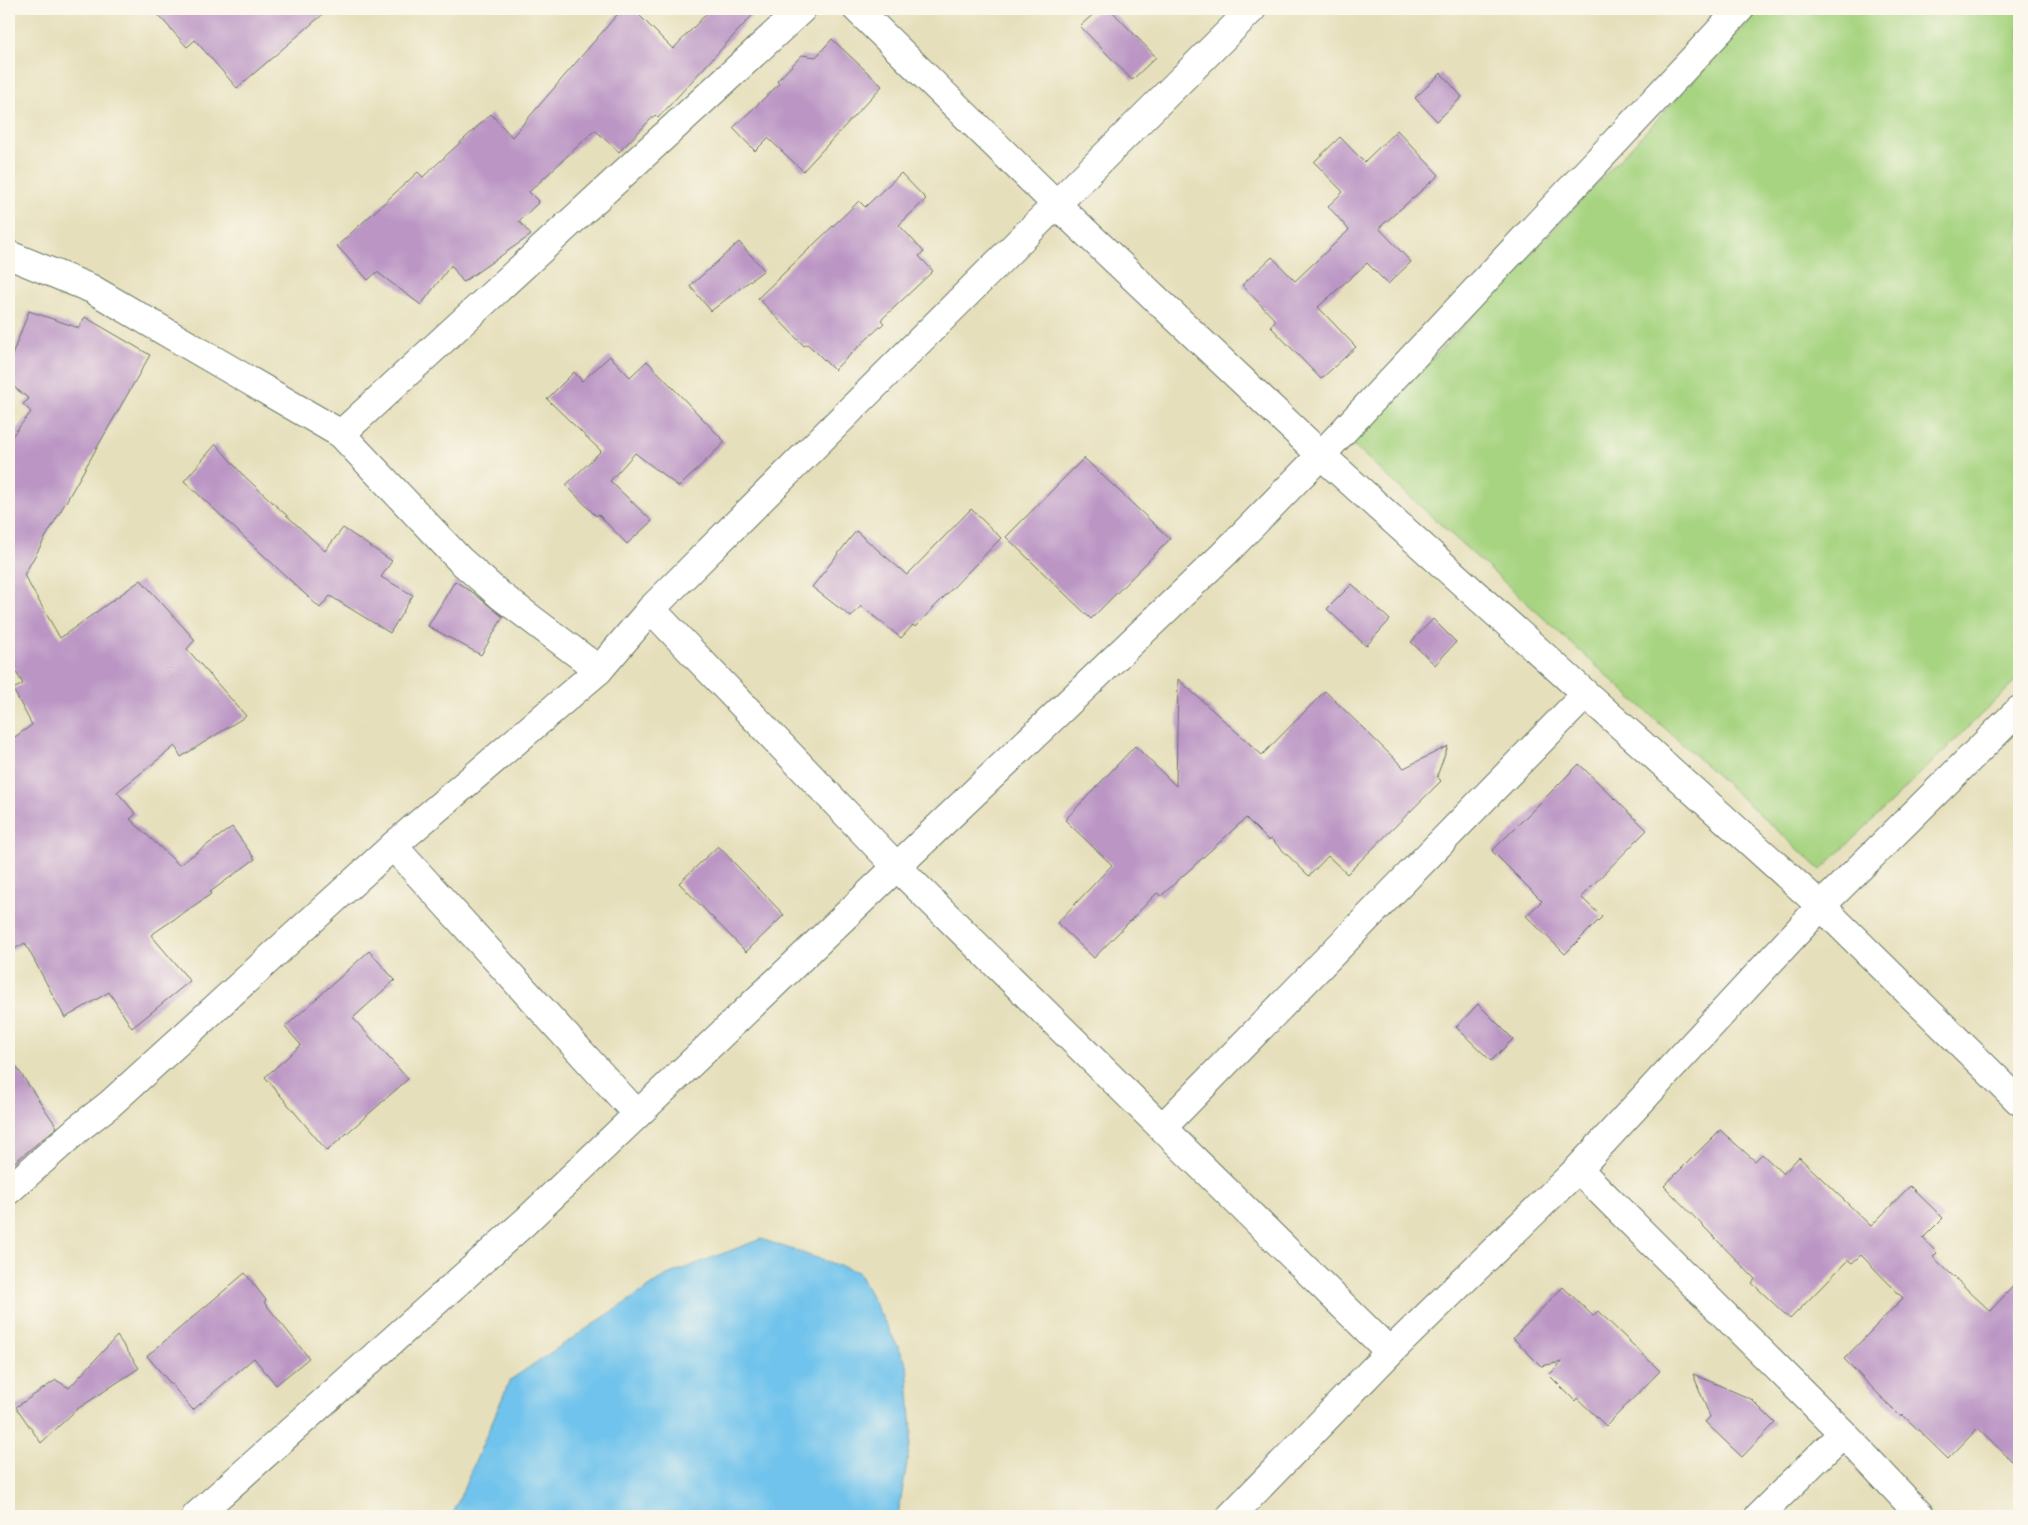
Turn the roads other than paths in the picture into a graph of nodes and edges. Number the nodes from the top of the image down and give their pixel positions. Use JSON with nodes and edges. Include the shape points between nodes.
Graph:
{"nodes":[{"id":1,"x":802,"y":9,"type":"edge"},
{"id":2,"x":857,"y":9,"type":"edge"},
{"id":3,"x":1252,"y":9,"type":"edge"},
{"id":4,"x":1740,"y":9,"type":"edge"},
{"id":5,"x":1057,"y":205,"type":"junction"},
{"id":6,"x":9,"y":254,"type":"edge"},
{"id":7,"x":341,"y":434,"type":"junction"},
{"id":8,"x":1321,"y":455,"type":"junction"},
{"id":9,"x":651,"y":609,"type":"junction"},
{"id":10,"x":599,"y":670,"type":"junction"},
{"id":11,"x":1585,"y":695,"type":"junction"},
{"id":12,"x":2019,"y":710,"type":"edge"},
{"id":13,"x":393,"y":846,"type":"junction"},
{"id":14,"x":897,"y":867,"type":"junction"},
{"id":15,"x":1821,"y":906,"type":"junction"},
{"id":16,"x":2019,"y":1101,"type":"edge"},
{"id":17,"x":637,"y":1114,"type":"junction"},
{"id":18,"x":1163,"y":1127,"type":"junction"},
{"id":19,"x":1578,"y":1169,"type":"junction"},
{"id":20,"x":9,"y":1190,"type":"edge"},
{"id":21,"x":1390,"y":1352,"type":"junction"},
{"id":22,"x":1844,"y":1433,"type":"junction"},
{"id":23,"x":196,"y":1516,"type":"edge"},
{"id":24,"x":1231,"y":1516,"type":"edge"},
{"id":25,"x":1759,"y":1516,"type":"edge"},
{"id":26,"x":1921,"y":1516,"type":"edge"}],
"edges":[{"from":1,"to":7,"type":"street"},
{"from":2,"to":5,"type":"street"},
{"from":3,"to":5,"type":"street"},
{"from":4,"to":8,"type":"street"},
{"from":5,"to":8,"type":"street"},
{"from":5,"to":9,"type":"street"},
{"from":6,"to":7,"type":"street","via":[[92,289]]},
{"from":7,"to":10,"type":"street","via":[[460,560],[501,596]]},
{"from":8,"to":11,"type":"street"},
{"from":8,"to":14,"type":"street","via":[[1224,554]]},
{"from":9,"to":10,"type":"street"},
{"from":9,"to":14,"type":"street"},
{"from":10,"to":13,"type":"street"},
{"from":11,"to":15,"type":"street"},
{"from":11,"to":18,"type":"street"},
{"from":12,"to":15,"type":"street"},
{"from":13,"to":17,"type":"street"},
{"from":13,"to":20,"type":"street","via":[[110,1104]]},
{"from":14,"to":17,"type":"street"},
{"from":14,"to":18,"type":"street"},
{"from":15,"to":16,"type":"street"},
{"from":15,"to":19,"type":"street"},
{"from":17,"to":23,"type":"street","via":[[525,1222]]},
{"from":18,"to":21,"type":"street"},
{"from":19,"to":21,"type":"street"},
{"from":19,"to":22,"type":"street"},
{"from":21,"to":24,"type":"street"},
{"from":22,"to":25,"type":"street"},
{"from":22,"to":26,"type":"street"}]}
